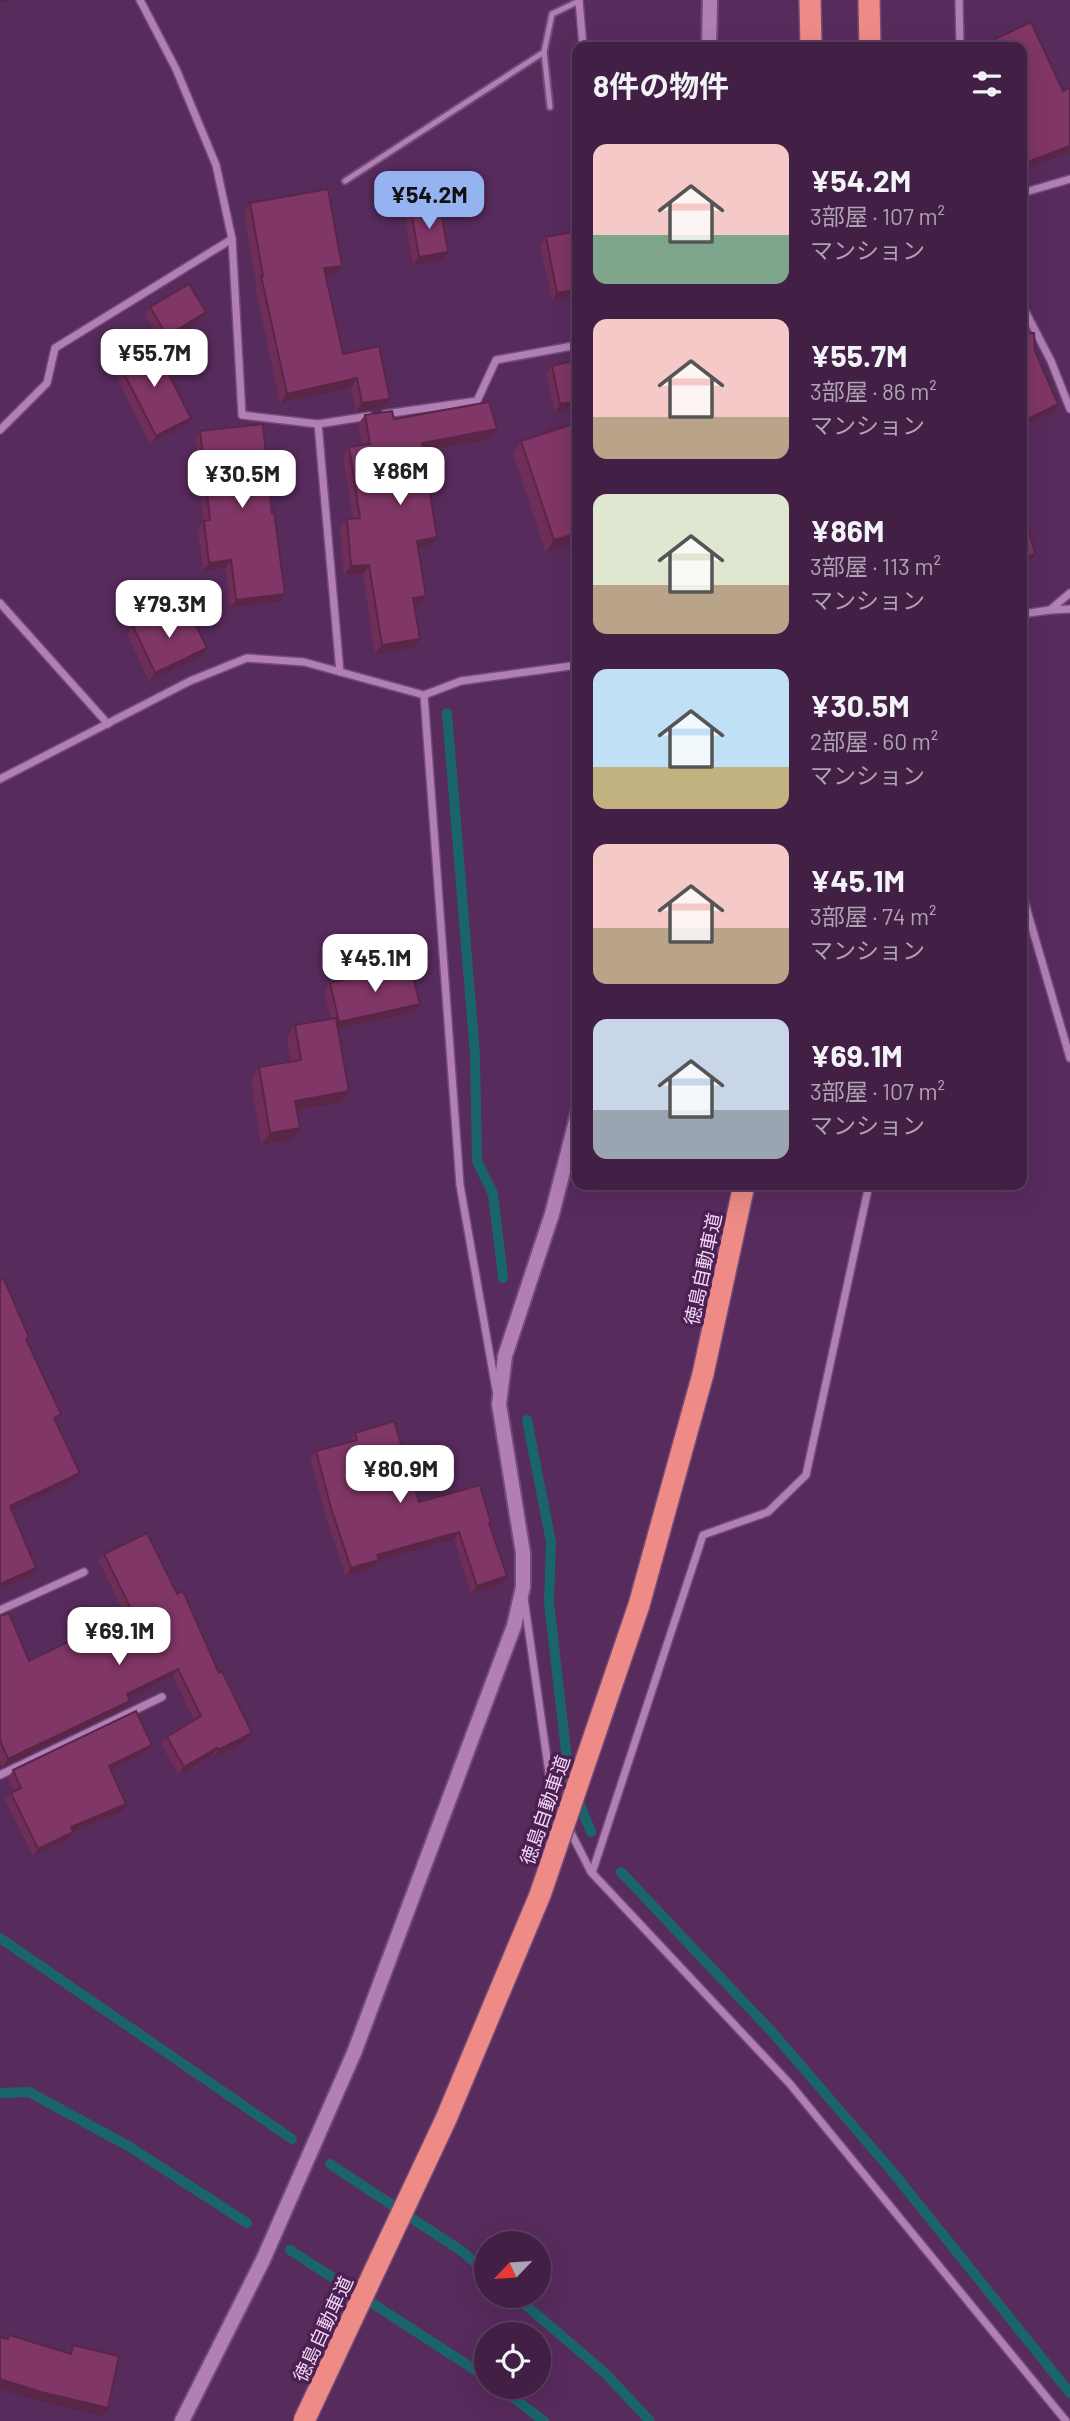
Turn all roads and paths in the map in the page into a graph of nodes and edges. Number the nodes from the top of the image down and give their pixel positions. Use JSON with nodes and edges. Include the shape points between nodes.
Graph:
{"nodes":[{"id":1,"x":140,"y":0,"type":"edge"},
{"id":2,"x":579,"y":0,"type":"edge"},
{"id":3,"x":710,"y":0,"type":"edge"},
{"id":4,"x":810,"y":0,"type":"edge"},
{"id":5,"x":869,"y":0,"type":"edge"},
{"id":6,"x":959,"y":0,"type":"edge"},
{"id":7,"x":583,"y":42,"type":"edge"},
{"id":8,"x":709,"y":42,"type":"edge"},
{"id":9,"x":811,"y":42,"type":"edge"},
{"id":10,"x":870,"y":42,"type":"edge"},
{"id":11,"x":960,"y":42,"type":"edge"},
{"id":12,"x":544,"y":52,"type":"junction"},
{"id":13,"x":550,"y":107,"type":"dead end"},
{"id":14,"x":1070,"y":179,"type":"edge"},
{"id":15,"x":345,"y":181,"type":"dead end"},
{"id":16,"x":1027,"y":192,"type":"edge"},
{"id":17,"x":232,"y":239,"type":"junction"},
{"id":18,"x":1027,"y":315,"type":"edge"},
{"id":19,"x":572,"y":346,"type":"edge"},
{"id":20,"x":1070,"y":410,"type":"edge"},
{"id":21,"x":318,"y":424,"type":"junction"},
{"id":22,"x":0,"y":430,"type":"edge"},
{"id":23,"x":1070,"y":593,"type":"edge"},
{"id":24,"x":0,"y":603,"type":"edge"},
{"id":25,"x":1070,"y":609,"type":"edge"},
{"id":26,"x":1050,"y":610,"type":"junction"},
{"id":27,"x":1027,"y":613,"type":"edge"},
{"id":28,"x":572,"y":667,"type":"edge"},
{"id":29,"x":340,"y":672,"type":"junction"},
{"id":30,"x":424,"y":695,"type":"junction"},
{"id":31,"x":108,"y":724,"type":"junction"},
{"id":32,"x":0,"y":779,"type":"edge"},
{"id":33,"x":1027,"y":910,"type":"edge"},
{"id":34,"x":1070,"y":1058,"type":"edge"},
{"id":35,"x":572,"y":1136,"type":"edge"},
{"id":36,"x":743,"y":1190,"type":"edge"},
{"id":37,"x":868,"y":1190,"type":"edge"},
{"id":38,"x":499,"y":1404,"type":"junction"},
{"id":39,"x":84,"y":1572,"type":"dead end"},
{"id":40,"x":523,"y":1587,"type":"junction"},
{"id":41,"x":0,"y":1610,"type":"edge"},
{"id":42,"x":162,"y":1697,"type":"dead end"},
{"id":43,"x":0,"y":1775,"type":"edge"},
{"id":44,"x":592,"y":1873,"type":"junction"},
{"id":45,"x":182,"y":2421,"type":"edge"},
{"id":46,"x":304,"y":2421,"type":"edge"},
{"id":47,"x":1066,"y":2421,"type":"edge"}],
"edges":[{"from":1,"to":17,"type":"street","via":[[176,69],[216,164]]},
{"from":2,"to":7,"type":"street"},
{"from":2,"to":12,"type":"lane","via":[[552,13]]},
{"from":3,"to":8,"type":"street"},
{"from":4,"to":9,"type":"highway"},
{"from":5,"to":10,"type":"highway"},
{"from":6,"to":11,"type":"street"},
{"from":12,"to":13,"type":"lane"},
{"from":12,"to":15,"type":"lane"},
{"from":14,"to":16,"type":"street"},
{"from":17,"to":21,"type":"street","via":[[242,415]]},
{"from":17,"to":22,"type":"street","via":[[55,348],[47,383]]},
{"from":18,"to":20,"type":"street"},
{"from":19,"to":21,"type":"street","via":[[496,360],[477,401]]},
{"from":21,"to":29,"type":"street"},
{"from":23,"to":26,"type":"street"},
{"from":24,"to":31,"type":"street"},
{"from":25,"to":26,"type":"street"},
{"from":26,"to":27,"type":"street"},
{"from":28,"to":30,"type":"street","via":[[461,681]]},
{"from":29,"to":30,"type":"street"},
{"from":29,"to":31,"type":"street","via":[[304,662],[247,658],[190,681]]},
{"from":30,"to":38,"type":"street","via":[[460,1185]]},
{"from":31,"to":32,"type":"street"},
{"from":33,"to":34,"type":"street"},
{"from":35,"to":38,"type":"street","via":[[552,1214],[505,1356]]},
{"from":36,"to":46,"type":"highway","name":"徳島自動車道","bridge":true,"via":[[703,1374],[639,1605],[540,1895],[446,2119]]},
{"from":37,"to":44,"type":"street","via":[[806,1475],[768,1512],[703,1535]]},
{"from":38,"to":40,"type":"street","via":[[523,1553]]},
{"from":39,"to":41,"type":"street"},
{"from":40,"to":44,"type":"street","via":[[552,1794]]},
{"from":40,"to":45,"type":"street","via":[[514,1626],[354,2053],[263,2260]]},
{"from":42,"to":43,"type":"street"},
{"from":44,"to":47,"type":"street","via":[[790,2084]]}]}
